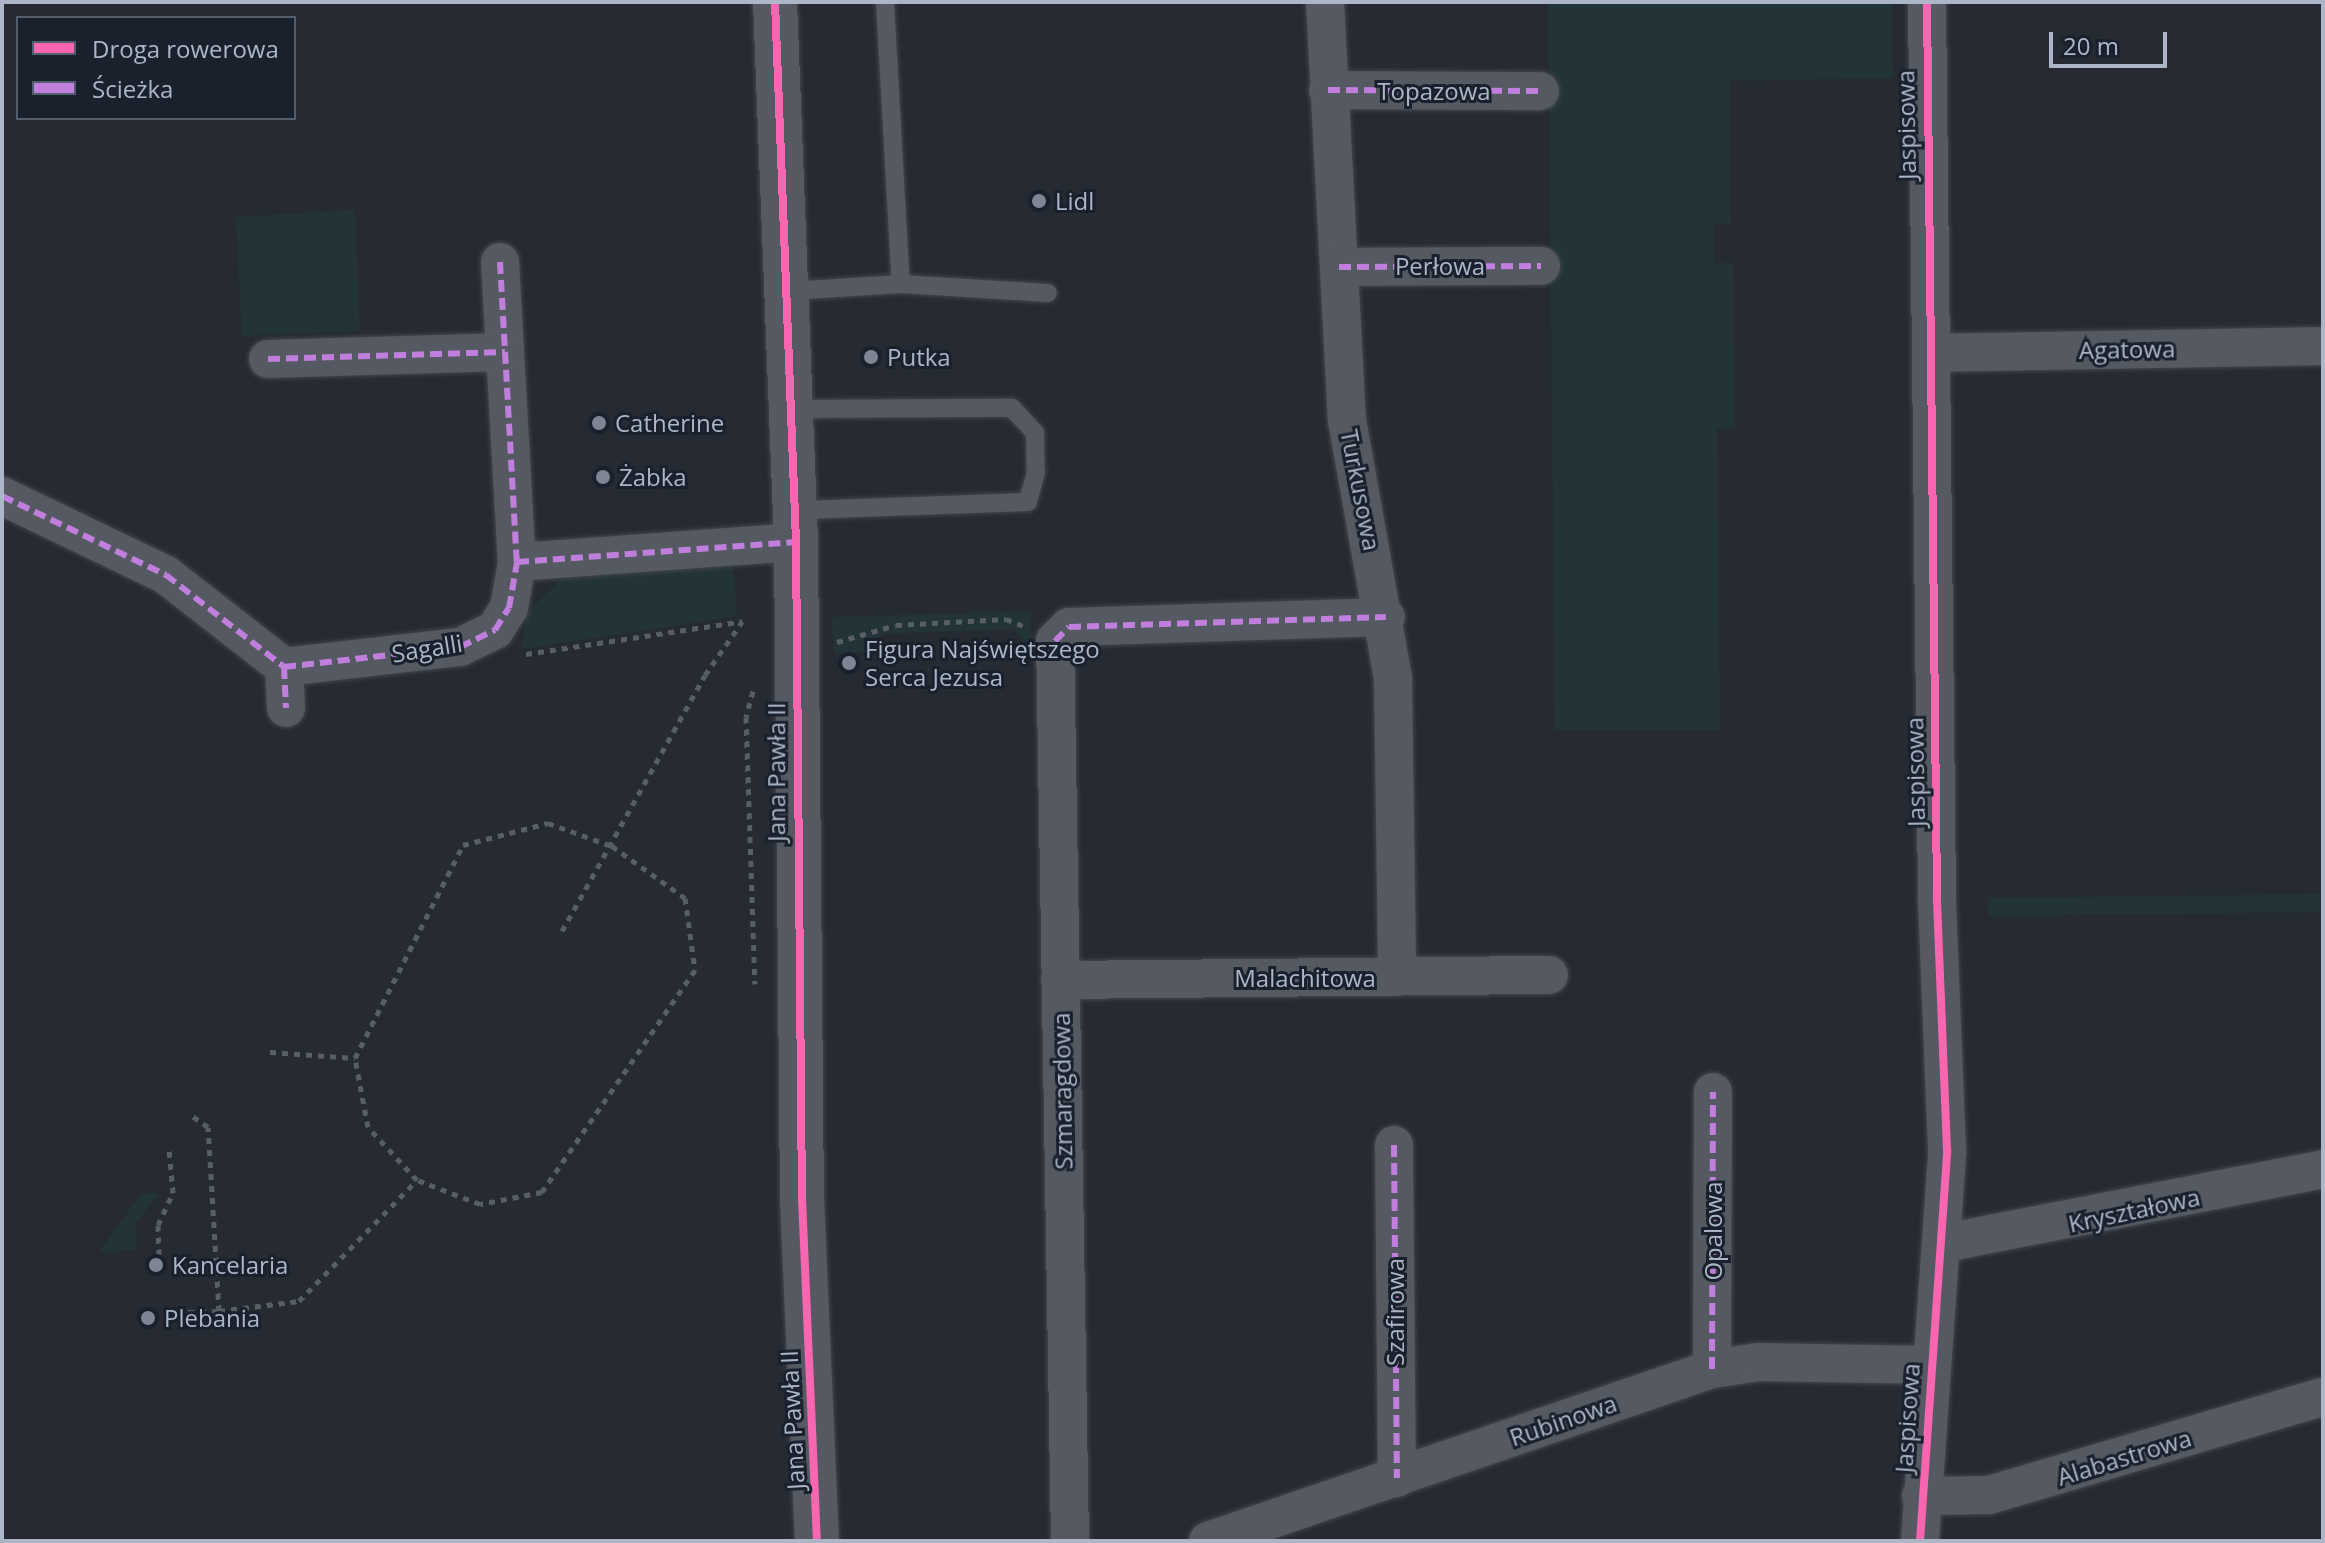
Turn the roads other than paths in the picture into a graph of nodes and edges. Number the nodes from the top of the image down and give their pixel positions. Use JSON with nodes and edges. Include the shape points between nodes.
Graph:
{"nodes":[{"id":1,"x":775,"y":2,"type":"edge"},
{"id":2,"x":885,"y":2,"type":"edge"},
{"id":3,"x":1325,"y":2,"type":"edge"},
{"id":4,"x":1927,"y":2,"type":"edge"},
{"id":5,"x":1328,"y":90,"type":"junction"},
{"id":6,"x":1540,"y":91,"type":"dead end"},
{"id":7,"x":500,"y":262,"type":"dead end"},
{"id":8,"x":1541,"y":266,"type":"dead end"},
{"id":9,"x":1339,"y":267,"type":"junction"},
{"id":10,"x":901,"y":284,"type":"junction"},
{"id":11,"x":789,"y":291,"type":"junction"},
{"id":12,"x":1048,"y":293,"type":"dead end"},
{"id":13,"x":2323,"y":346,"type":"edge"},
{"id":14,"x":505,"y":352,"type":"junction"},
{"id":15,"x":1931,"y":353,"type":"junction"},
{"id":16,"x":268,"y":359,"type":"dead end"},
{"id":17,"x":793,"y":409,"type":"junction"},
{"id":18,"x":2,"y":496,"type":"edge"},
{"id":19,"x":795,"y":526,"type":"junction"},
{"id":20,"x":517,"y":562,"type":"junction"},
{"id":21,"x":1386,"y":617,"type":"junction"},
{"id":22,"x":284,"y":667,"type":"junction"},
{"id":23,"x":286,"y":708,"type":"dead end"},
{"id":24,"x":1549,"y":975,"type":"dead end"},
{"id":25,"x":1397,"y":977,"type":"junction"},
{"id":26,"x":1060,"y":980,"type":"junction"},
{"id":27,"x":1713,"y":1092,"type":"dead end"},
{"id":28,"x":1394,"y":1145,"type":"dead end"},
{"id":29,"x":2323,"y":1169,"type":"edge"},
{"id":30,"x":1944,"y":1243,"type":"junction"},
{"id":31,"x":1930,"y":1365,"type":"junction"},
{"id":32,"x":1712,"y":1369,"type":"junction"},
{"id":33,"x":2323,"y":1397,"type":"edge"},
{"id":34,"x":1397,"y":1478,"type":"junction"},
{"id":35,"x":1921,"y":1496,"type":"junction"},
{"id":36,"x":817,"y":1541,"type":"edge"},
{"id":37,"x":1070,"y":1541,"type":"edge"},
{"id":38,"x":1208,"y":1541,"type":"edge"},
{"id":39,"x":1920,"y":1541,"type":"edge"}],
"edges":[{"from":1,"to":11,"type":"street","name":"Jana Pawła II"},
{"from":2,"to":10,"type":"lane"},
{"from":3,"to":5,"type":"street","name":"Turkusowa"},
{"from":4,"to":15,"type":"street","name":"Jaspisowa"},
{"from":5,"to":6,"type":"street","name":"Topazowa"},
{"from":5,"to":9,"type":"street","name":"Turkusowa"},
{"from":7,"to":14,"type":"street","name":"Sagalli"},
{"from":8,"to":9,"type":"street","name":"Perłowa"},
{"from":9,"to":21,"type":"street","name":"Turkusowa","via":[[1347,420]]},
{"from":10,"to":11,"type":"lane"},
{"from":10,"to":12,"type":"lane"},
{"from":11,"to":17,"type":"street","name":"Jana Pawła II"},
{"from":13,"to":15,"type":"street","name":"Agatowa"},
{"from":14,"to":16,"type":"street"},
{"from":14,"to":20,"type":"street","name":"Sagalli"},
{"from":15,"to":30,"type":"street","name":"Jaspisowa"},
{"from":17,"to":19,"type":"street","name":"Jana Pawła II"},
{"from":17,"to":19,"type":"lane","via":[[1012,408],[1035,433],[1036,472],[1028,502]]},
{"from":18,"to":22,"type":"street","via":[[166,575]]},
{"from":19,"to":20,"type":"street"},
{"from":19,"to":36,"type":"street","name":"Jana Pawła II","via":[[801,1184]]},
{"from":20,"to":22,"type":"street","name":"Sagalli","via":[[509,608],[495,630],[460,647]]},
{"from":21,"to":25,"type":"street","name":"Turkusowa"},
{"from":21,"to":26,"type":"street","name":"Szmaragdowa","via":[[1069,627],[1055,641]]},
{"from":22,"to":23,"type":"street"},
{"from":24,"to":25,"type":"street","name":"Malachitowa"},
{"from":25,"to":26,"type":"street","name":"Malachitowa"},
{"from":26,"to":37,"type":"street","name":"Szmaragdowa"},
{"from":27,"to":32,"type":"street","name":"Opalowa"},
{"from":28,"to":34,"type":"street","name":"Szafirowa"},
{"from":29,"to":30,"type":"street","name":"Kryształowa"},
{"from":30,"to":31,"type":"street","name":"Jaspisowa"},
{"from":31,"to":32,"type":"street","name":"Rubinowa","via":[[1759,1362]]},
{"from":31,"to":35,"type":"street","name":"Jaspisowa"},
{"from":32,"to":34,"type":"street","name":"Rubinowa"},
{"from":33,"to":35,"type":"street","name":"Alabastrowa","via":[[1989,1495]]},
{"from":34,"to":38,"type":"street","name":"Rubinowa"},
{"from":35,"to":39,"type":"street","name":"Jaspisowa"}]}
